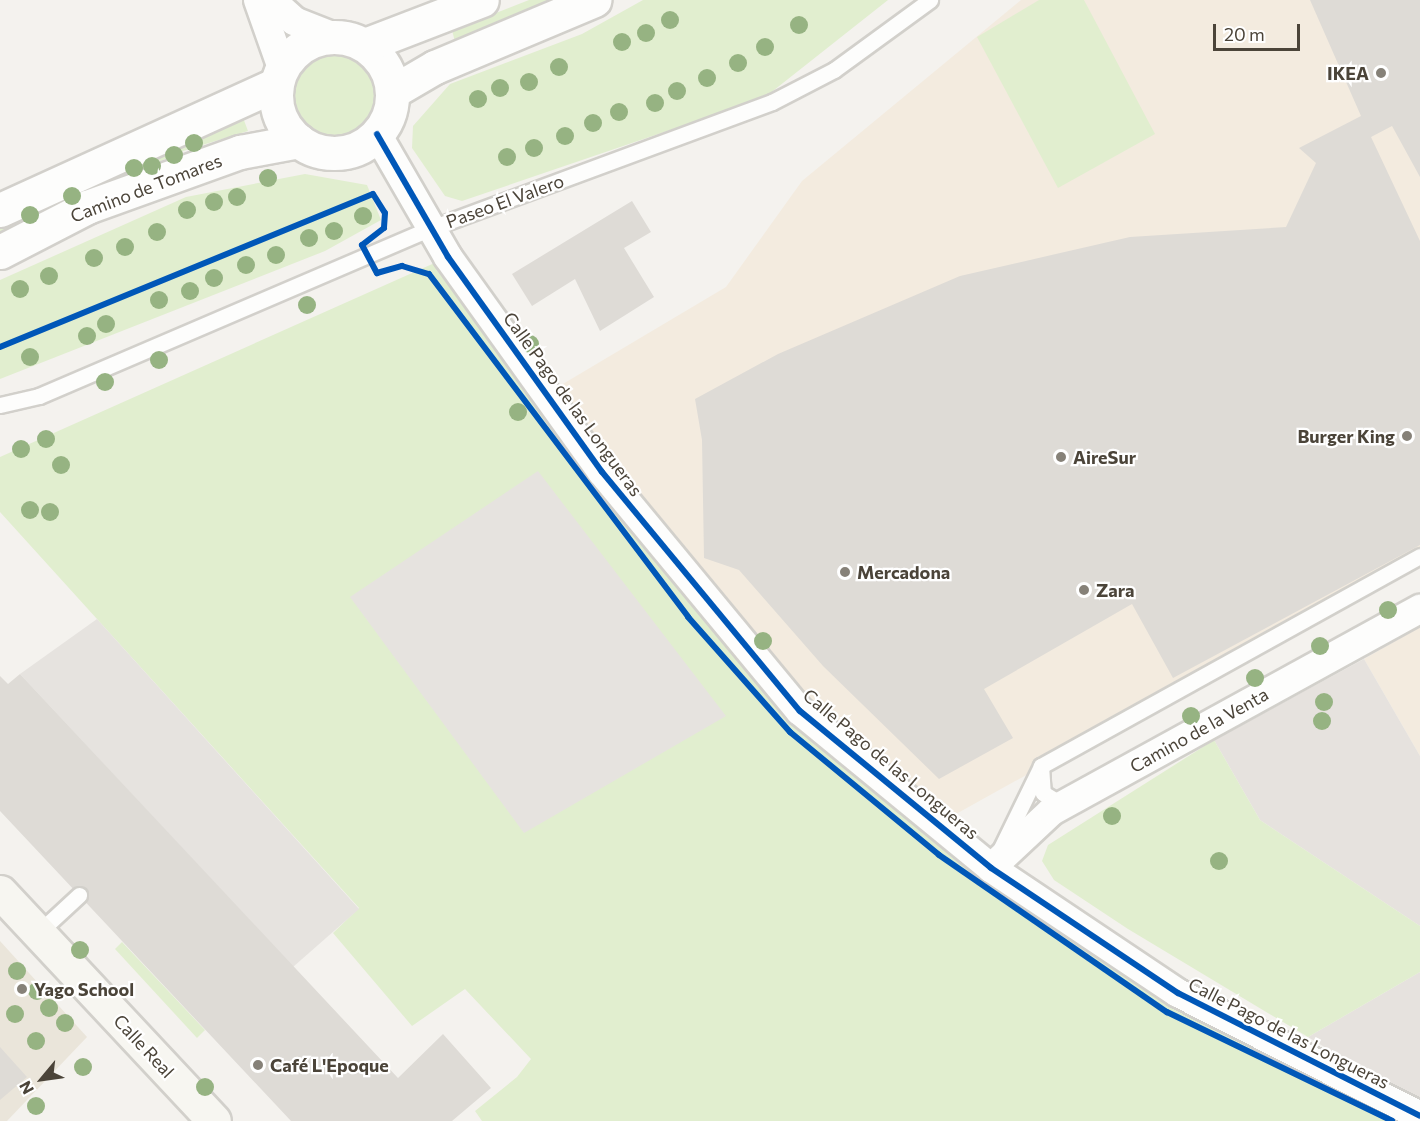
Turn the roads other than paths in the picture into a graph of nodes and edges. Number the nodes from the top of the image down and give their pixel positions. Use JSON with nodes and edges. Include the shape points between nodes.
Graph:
{"nodes":[{"id":1,"x":258,"y":0,"type":"edge"},
{"id":2,"x":271,"y":0,"type":"edge"},
{"id":3,"x":482,"y":0,"type":"edge"},
{"id":4,"x":594,"y":0,"type":"edge"},
{"id":5,"x":930,"y":0,"type":"edge"},
{"id":6,"x":332,"y":36,"type":"junction"},
{"id":7,"x":365,"y":45,"type":"junction"},
{"id":8,"x":279,"y":76,"type":"junction"},
{"id":9,"x":392,"y":92,"type":"junction"},
{"id":10,"x":377,"y":134,"type":"junction"},
{"id":11,"x":298,"y":141,"type":"junction"},
{"id":12,"x":0,"y":210,"type":"edge"},
{"id":13,"x":434,"y":227,"type":"junction"},
{"id":14,"x":0,"y":252,"type":"edge"},
{"id":15,"x":0,"y":405,"type":"edge"},
{"id":16,"x":1420,"y":556,"type":"edge"},
{"id":17,"x":1420,"y":609,"type":"edge"},
{"id":18,"x":1041,"y":766,"type":"junction"},
{"id":19,"x":1063,"y":805,"type":"junction"},
{"id":20,"x":991,"y":868,"type":"junction"},
{"id":21,"x":0,"y":892,"type":"edge"},
{"id":22,"x":79,"y":895,"type":"dead end"},
{"id":23,"x":38,"y":933,"type":"junction"},
{"id":24,"x":1420,"y":1116,"type":"edge"},
{"id":25,"x":214,"y":1121,"type":"edge"}],
"edges":[{"from":1,"to":8,"type":"street"},
{"from":2,"to":6,"type":"street","via":[[294,21]]},
{"from":3,"to":7,"type":"street"},
{"from":4,"to":9,"type":"street","via":[[435,67]]},
{"from":5,"to":13,"type":"lane","name":"Paseo El Valero","via":[[834,70],[771,102]]},
{"from":6,"to":7,"type":"street"},
{"from":6,"to":8,"type":"street","via":[[303,45]]},
{"from":7,"to":9,"type":"street","via":[[379,58]]},
{"from":8,"to":11,"type":"street","via":[[279,116]]},
{"from":8,"to":12,"type":"street"},
{"from":9,"to":10,"type":"street","via":[[386,121]]},
{"from":10,"to":11,"type":"street","via":[[348,152],[331,153]]},
{"from":10,"to":13,"type":"street","name":"Calle Pago de las Longueras"},
{"from":11,"to":14,"type":"street","name":"Camino de Tomares","via":[[240,153],[87,207]]},
{"from":13,"to":15,"type":"lane","name":"Paseo El Valero","via":[[39,396]]},
{"from":13,"to":20,"type":"street","name":"Calle Pago de las Longueras","via":[[448,257],[602,472],[800,711]]},
{"from":16,"to":18,"type":"lane"},
{"from":17,"to":19,"type":"street","name":"Camino de la Venta"},
{"from":18,"to":19,"type":"lane","via":[[1043,793]]},
{"from":18,"to":20,"type":"lane"},
{"from":19,"to":20,"type":"street","name":"Camino de la Venta"},
{"from":20,"to":24,"type":"street","name":"Calle Pago de las Longueras","via":[[1178,993]]},
{"from":21,"to":23,"type":"main road","name":"Calle Real"},
{"from":22,"to":23,"type":"lane"},
{"from":23,"to":25,"type":"main road","name":"Calle Real"}]}
